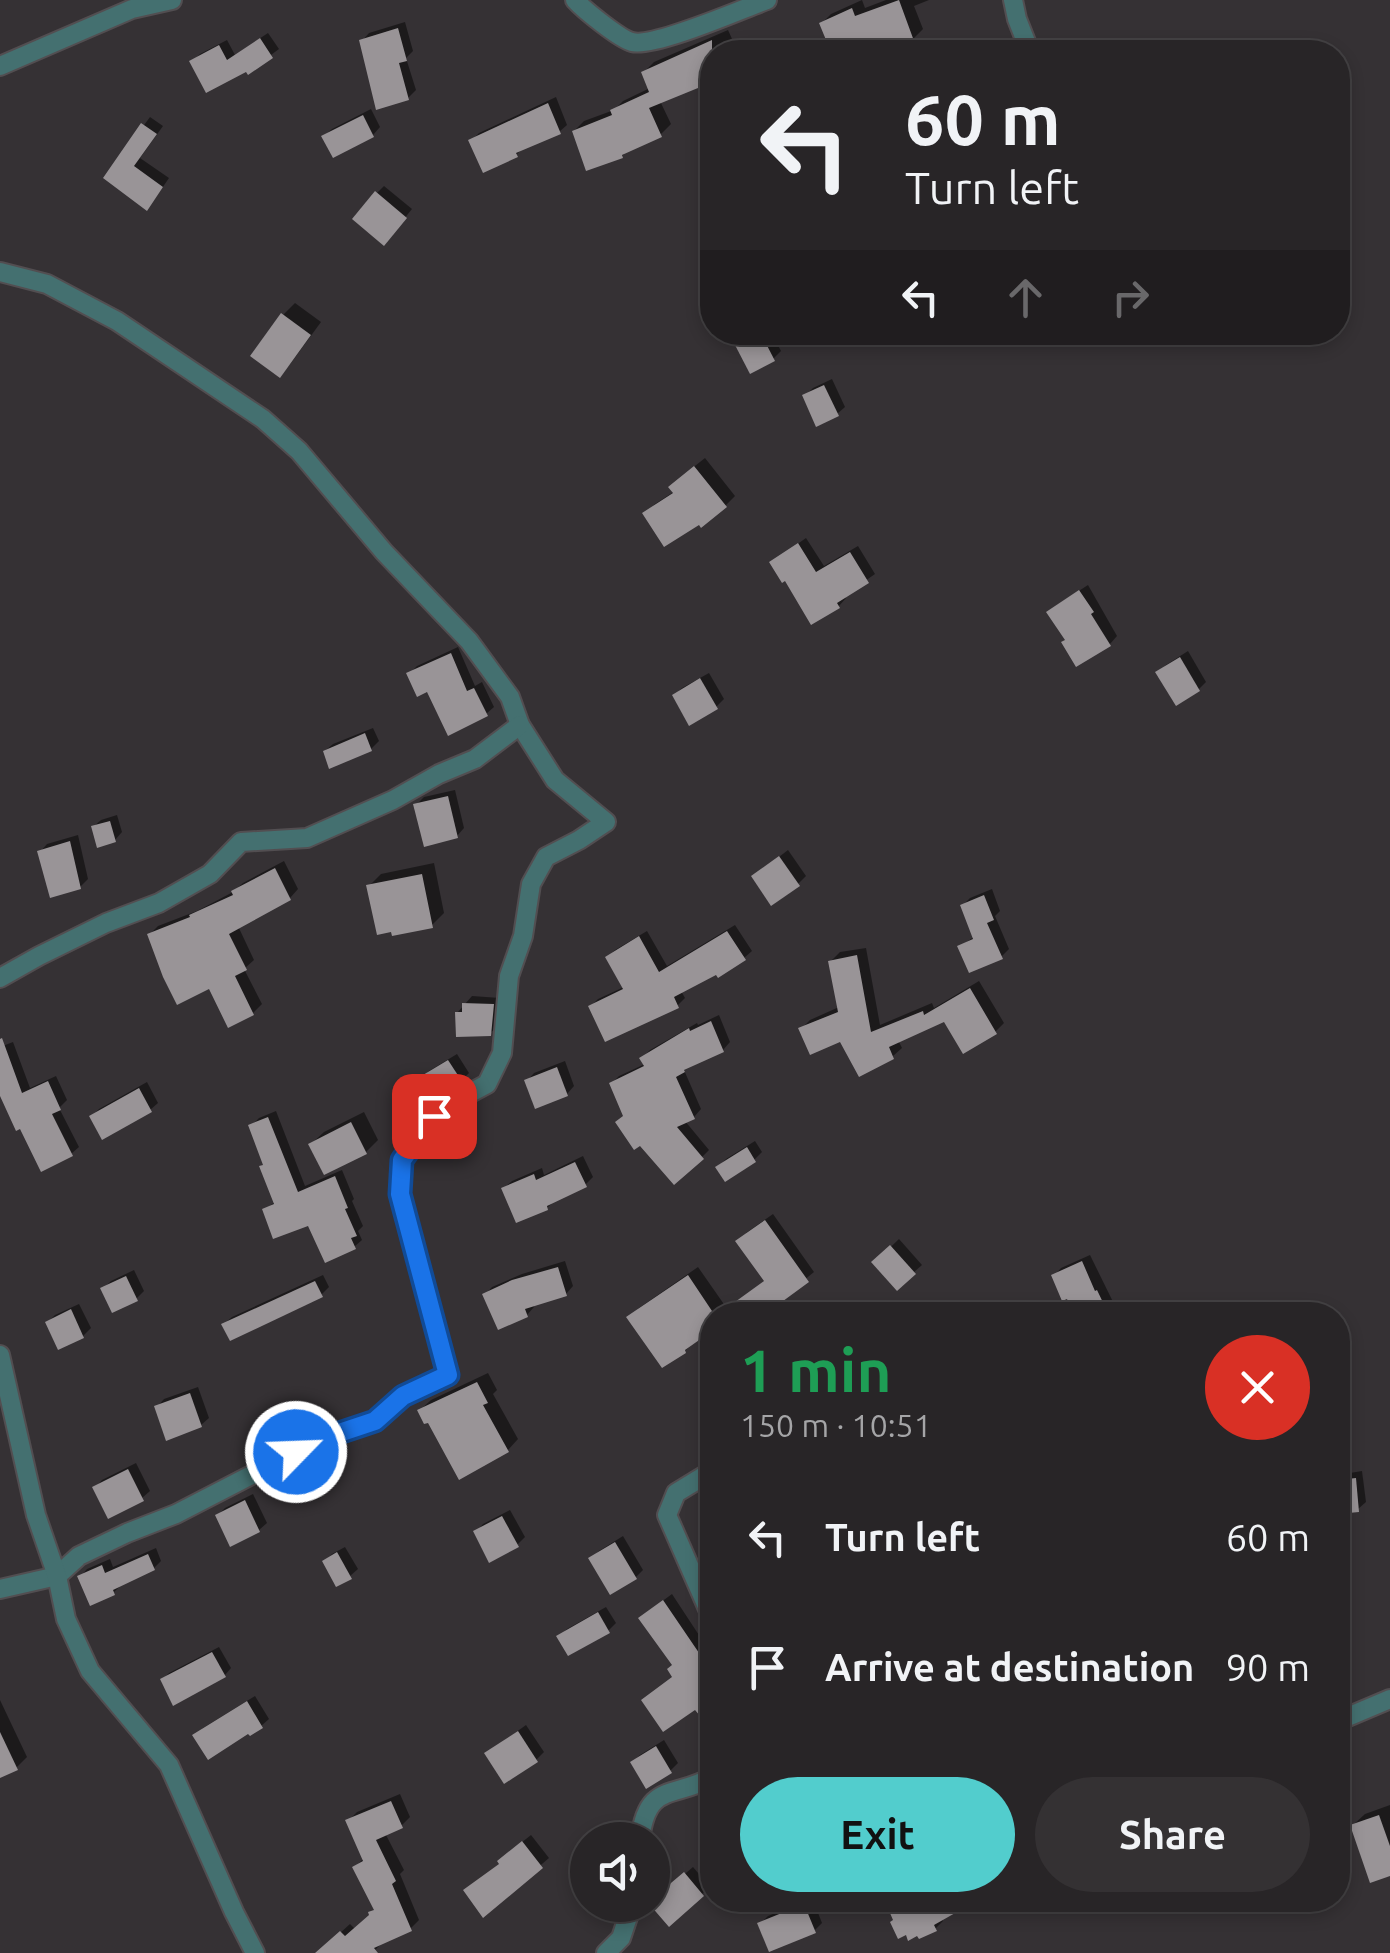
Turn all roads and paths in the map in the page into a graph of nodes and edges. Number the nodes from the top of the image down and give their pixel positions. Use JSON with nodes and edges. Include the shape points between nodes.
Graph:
{"nodes":[{"id":1,"x":172,"y":0,"type":"edge"},
{"id":2,"x":575,"y":0,"type":"edge"},
{"id":3,"x":767,"y":0,"type":"edge"},
{"id":4,"x":1015,"y":9,"type":"edge"},
{"id":5,"x":1018,"y":40,"type":"edge"},
{"id":6,"x":1026,"y":40,"type":"edge"},
{"id":7,"x":0,"y":66,"type":"edge"},
{"id":8,"x":0,"y":272,"type":"edge"},
{"id":9,"x":520,"y":726,"type":"junction"},
{"id":10,"x":0,"y":978,"type":"edge"},
{"id":11,"x":0,"y":1355,"type":"edge"},
{"id":12,"x":700,"y":1478,"type":"edge"},
{"id":13,"x":56,"y":1576,"type":"junction"},
{"id":14,"x":0,"y":1589,"type":"edge"},
{"id":15,"x":700,"y":1591,"type":"edge"},
{"id":16,"x":1390,"y":1699,"type":"edge"},
{"id":17,"x":1350,"y":1716,"type":"edge"},
{"id":18,"x":700,"y":1783,"type":"edge"},
{"id":19,"x":644,"y":1822,"type":"edge"},
{"id":20,"x":627,"y":1922,"type":"edge"},
{"id":21,"x":255,"y":1953,"type":"edge"},
{"id":22,"x":606,"y":1953,"type":"edge"}],
"edges":[{"from":1,"to":7,"type":"street","via":[[132,9]]},
{"from":2,"to":3,"type":"street","via":[[633,43],[659,40]]},
{"from":4,"to":5,"type":"street"},
{"from":4,"to":6,"type":"street"},
{"from":8,"to":9,"type":"street","via":[[47,284],[117,322],[263,419],[469,641],[510,697]]},
{"from":9,"to":10,"type":"street","via":[[475,759],[307,838],[241,842],[210,874]]},
{"from":9,"to":13,"type":"street","via":[[556,780],[606,822],[546,857],[531,884],[508,976],[502,1053],[487,1084],[434,1116],[402,1160],[400,1194],[448,1375],[403,1396],[375,1421],[324,1438],[79,1556]]},
{"from":11,"to":13,"type":"street"},
{"from":12,"to":15,"type":"street","via":[[676,1492],[667,1516]]},
{"from":13,"to":14,"type":"street"},
{"from":13,"to":21,"type":"street","via":[[90,1672],[169,1766]]},
{"from":16,"to":17,"type":"street"},
{"from":18,"to":19,"type":"street","via":[[663,1793]]},
{"from":20,"to":22,"type":"street"}]}
